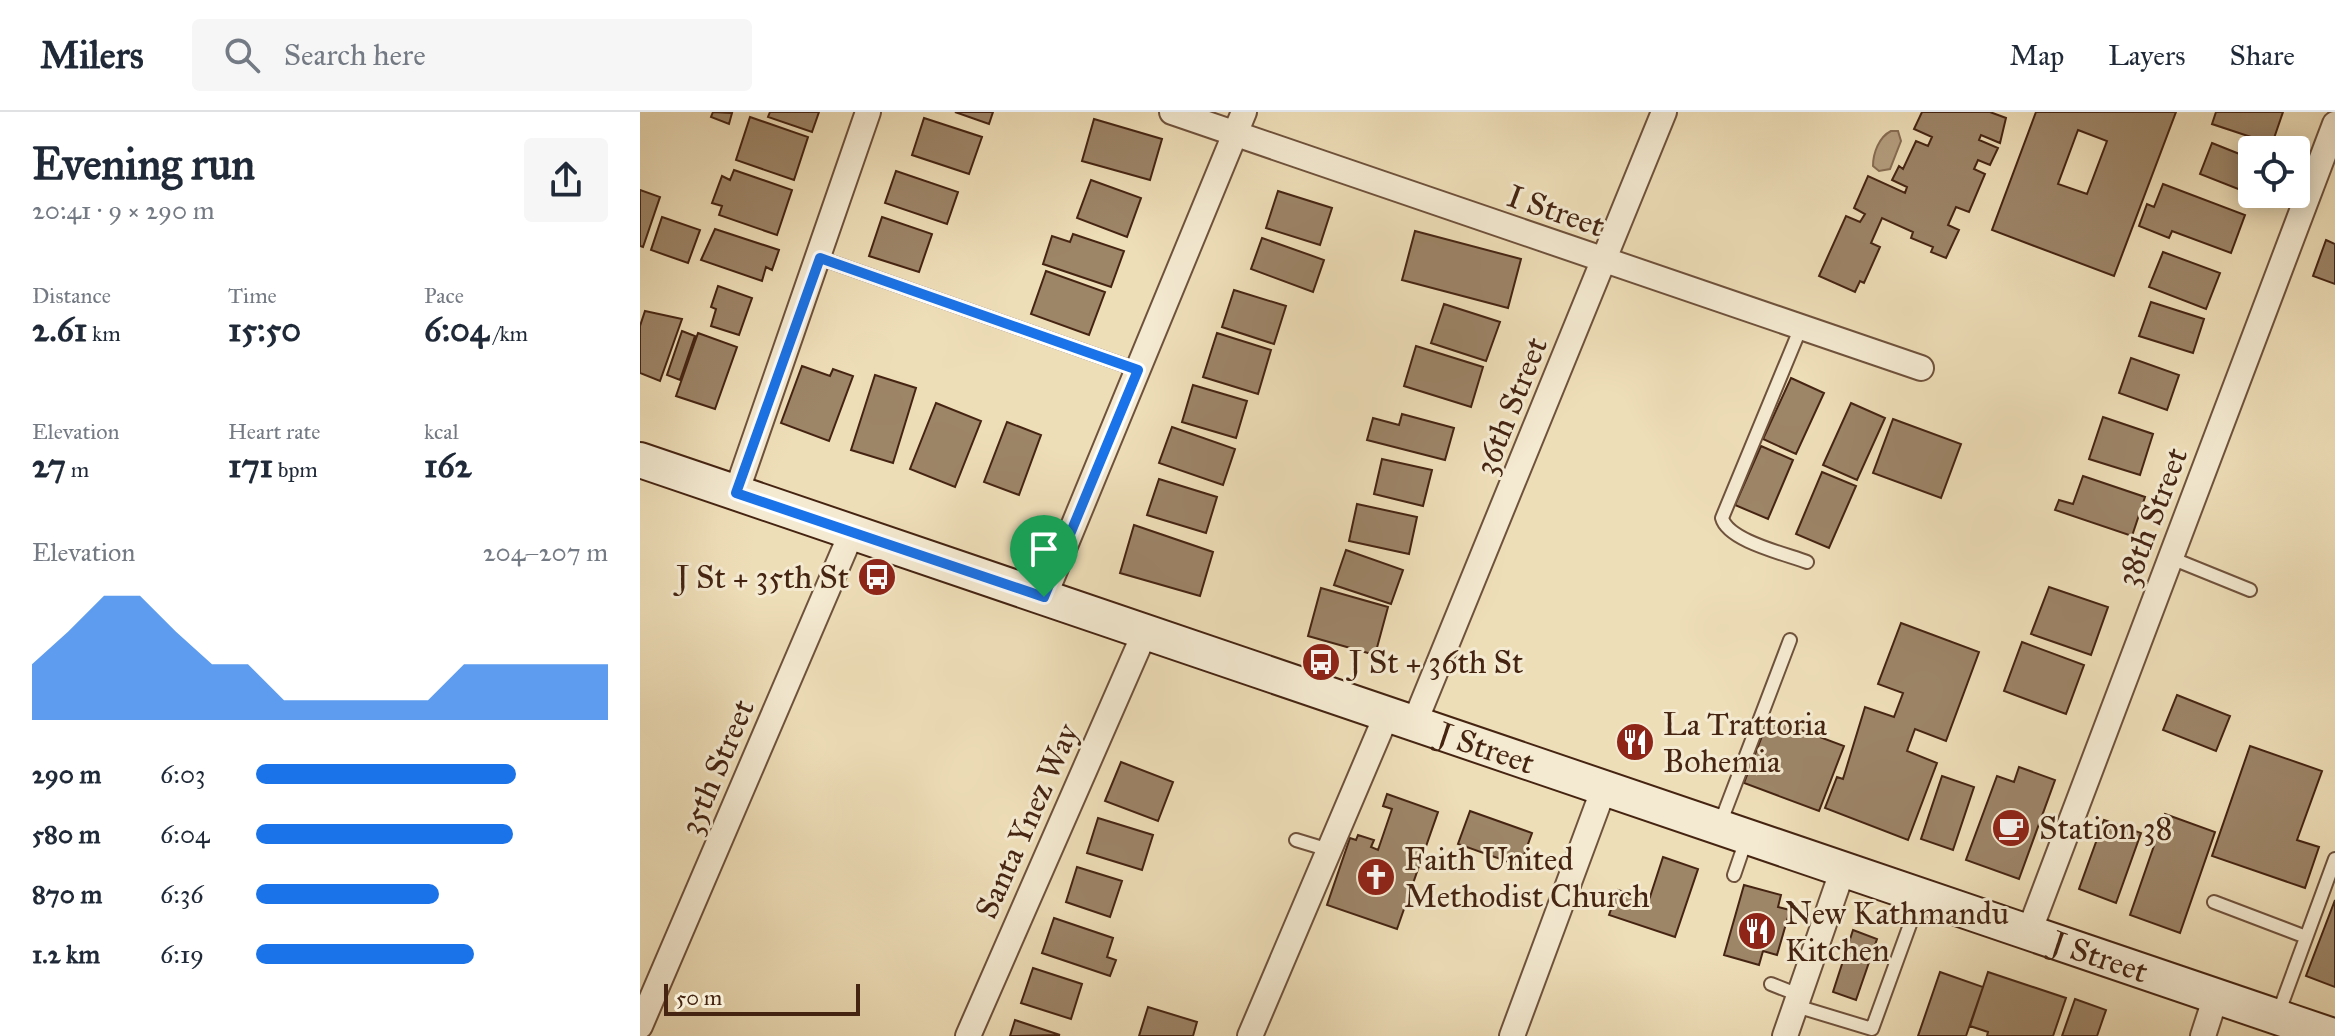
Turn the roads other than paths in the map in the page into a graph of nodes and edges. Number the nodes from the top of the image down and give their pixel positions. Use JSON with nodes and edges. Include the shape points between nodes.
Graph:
{"nodes":[{"id":1,"x":868,"y":112,"type":"edge"},
{"id":2,"x":1172,"y":112,"type":"edge"},
{"id":3,"x":1664,"y":112,"type":"edge"},
{"id":4,"x":1240,"y":123,"type":"edge"},
{"id":5,"x":2335,"y":124,"type":"edge"},
{"id":6,"x":820,"y":258,"type":"junction"},
{"id":7,"x":1605,"y":261,"type":"junction"},
{"id":8,"x":1801,"y":327,"type":"junction"},
{"id":9,"x":1921,"y":368,"type":"dead end"},
{"id":10,"x":1138,"y":370,"type":"junction"},
{"id":11,"x":640,"y":460,"type":"edge"},
{"id":12,"x":736,"y":493,"type":"junction"},
{"id":13,"x":852,"y":532,"type":"junction"},
{"id":14,"x":2171,"y":558,"type":"junction"},
{"id":15,"x":1807,"y":562,"type":"dead end"},
{"id":16,"x":2250,"y":590,"type":"dead end"},
{"id":17,"x":1044,"y":597,"type":"junction"},
{"id":18,"x":1145,"y":632,"type":"junction"},
{"id":19,"x":1790,"y":640,"type":"dead end"},
{"id":20,"x":1401,"y":719,"type":"junction"},
{"id":21,"x":1604,"y":788,"type":"junction"},
{"id":22,"x":1733,"y":832,"type":"junction"},
{"id":23,"x":1296,"y":840,"type":"dead end"},
{"id":24,"x":1329,"y":850,"type":"junction"},
{"id":25,"x":2335,"y":859,"type":"edge"},
{"id":26,"x":1843,"y":869,"type":"junction"},
{"id":27,"x":1734,"y":875,"type":"dead end"},
{"id":28,"x":1920,"y":895,"type":"junction"},
{"id":29,"x":2214,"y":902,"type":"dead end"},
{"id":30,"x":2029,"y":932,"type":"junction"},
{"id":31,"x":2306,"y":937,"type":"junction"},
{"id":32,"x":1771,"y":984,"type":"dead end"},
{"id":33,"x":2216,"y":996,"type":"junction"},
{"id":34,"x":1798,"y":1000,"type":"junction"},
{"id":35,"x":2277,"y":1017,"type":"junction"},
{"id":36,"x":640,"y":1026,"type":"edge"},
{"id":37,"x":1871,"y":1033,"type":"edge"},
{"id":38,"x":968,"y":1036,"type":"edge"},
{"id":39,"x":1250,"y":1036,"type":"edge"},
{"id":40,"x":1512,"y":1036,"type":"edge"},
{"id":41,"x":1785,"y":1036,"type":"edge"},
{"id":42,"x":2203,"y":1036,"type":"edge"},
{"id":43,"x":2333,"y":1036,"type":"edge"}],
"edges":[{"from":1,"to":6,"type":"street"},
{"from":2,"to":4,"type":"street","name":"I Street"},
{"from":3,"to":7,"type":"street","name":"36th Street"},
{"from":4,"to":7,"type":"street","name":"I Street"},
{"from":4,"to":10,"type":"street"},
{"from":5,"to":14,"type":"street","name":"38th Street"},
{"from":6,"to":10,"type":"lane"},
{"from":6,"to":12,"type":"street"},
{"from":7,"to":8,"type":"street","name":"I Street"},
{"from":7,"to":20,"type":"street","name":"36th Street"},
{"from":8,"to":9,"type":"street","name":"I Street"},
{"from":8,"to":15,"type":"lane","via":[[1722,518],[1736,536]]},
{"from":10,"to":17,"type":"street"},
{"from":11,"to":12,"type":"main road","name":"J Street"},
{"from":12,"to":13,"type":"main road","name":"J Street"},
{"from":13,"to":17,"type":"main road","name":"J Street"},
{"from":13,"to":36,"type":"street","name":"35th Street"},
{"from":14,"to":16,"type":"lane"},
{"from":14,"to":30,"type":"street","name":"38th Street"},
{"from":17,"to":18,"type":"main road","name":"J Street"},
{"from":18,"to":20,"type":"main road","name":"J Street"},
{"from":18,"to":38,"type":"street","name":"Santa Ynez Way"},
{"from":19,"to":22,"type":"lane"},
{"from":20,"to":21,"type":"main road","name":"J Street"},
{"from":20,"to":24,"type":"street","name":"36th Street"},
{"from":21,"to":22,"type":"main road","name":"J Street"},
{"from":21,"to":40,"type":"street"},
{"from":22,"to":26,"type":"main road","name":"J Street"},
{"from":22,"to":27,"type":"lane"},
{"from":23,"to":24,"type":"lane"},
{"from":24,"to":39,"type":"street","name":"36th Street"},
{"from":25,"to":31,"type":"lane"},
{"from":26,"to":28,"type":"main road","name":"J Street"},
{"from":26,"to":34,"type":"street"},
{"from":28,"to":30,"type":"main road","name":"J Street"},
{"from":28,"to":37,"type":"lane"},
{"from":29,"to":31,"type":"lane"},
{"from":30,"to":33,"type":"main road","name":"J Street"},
{"from":31,"to":35,"type":"lane"},
{"from":32,"to":34,"type":"lane"},
{"from":33,"to":35,"type":"main road","name":"J Street"},
{"from":33,"to":42,"type":"street"},
{"from":34,"to":37,"type":"lane"},
{"from":34,"to":41,"type":"street"},
{"from":35,"to":43,"type":"main road","name":"J Street"}]}
